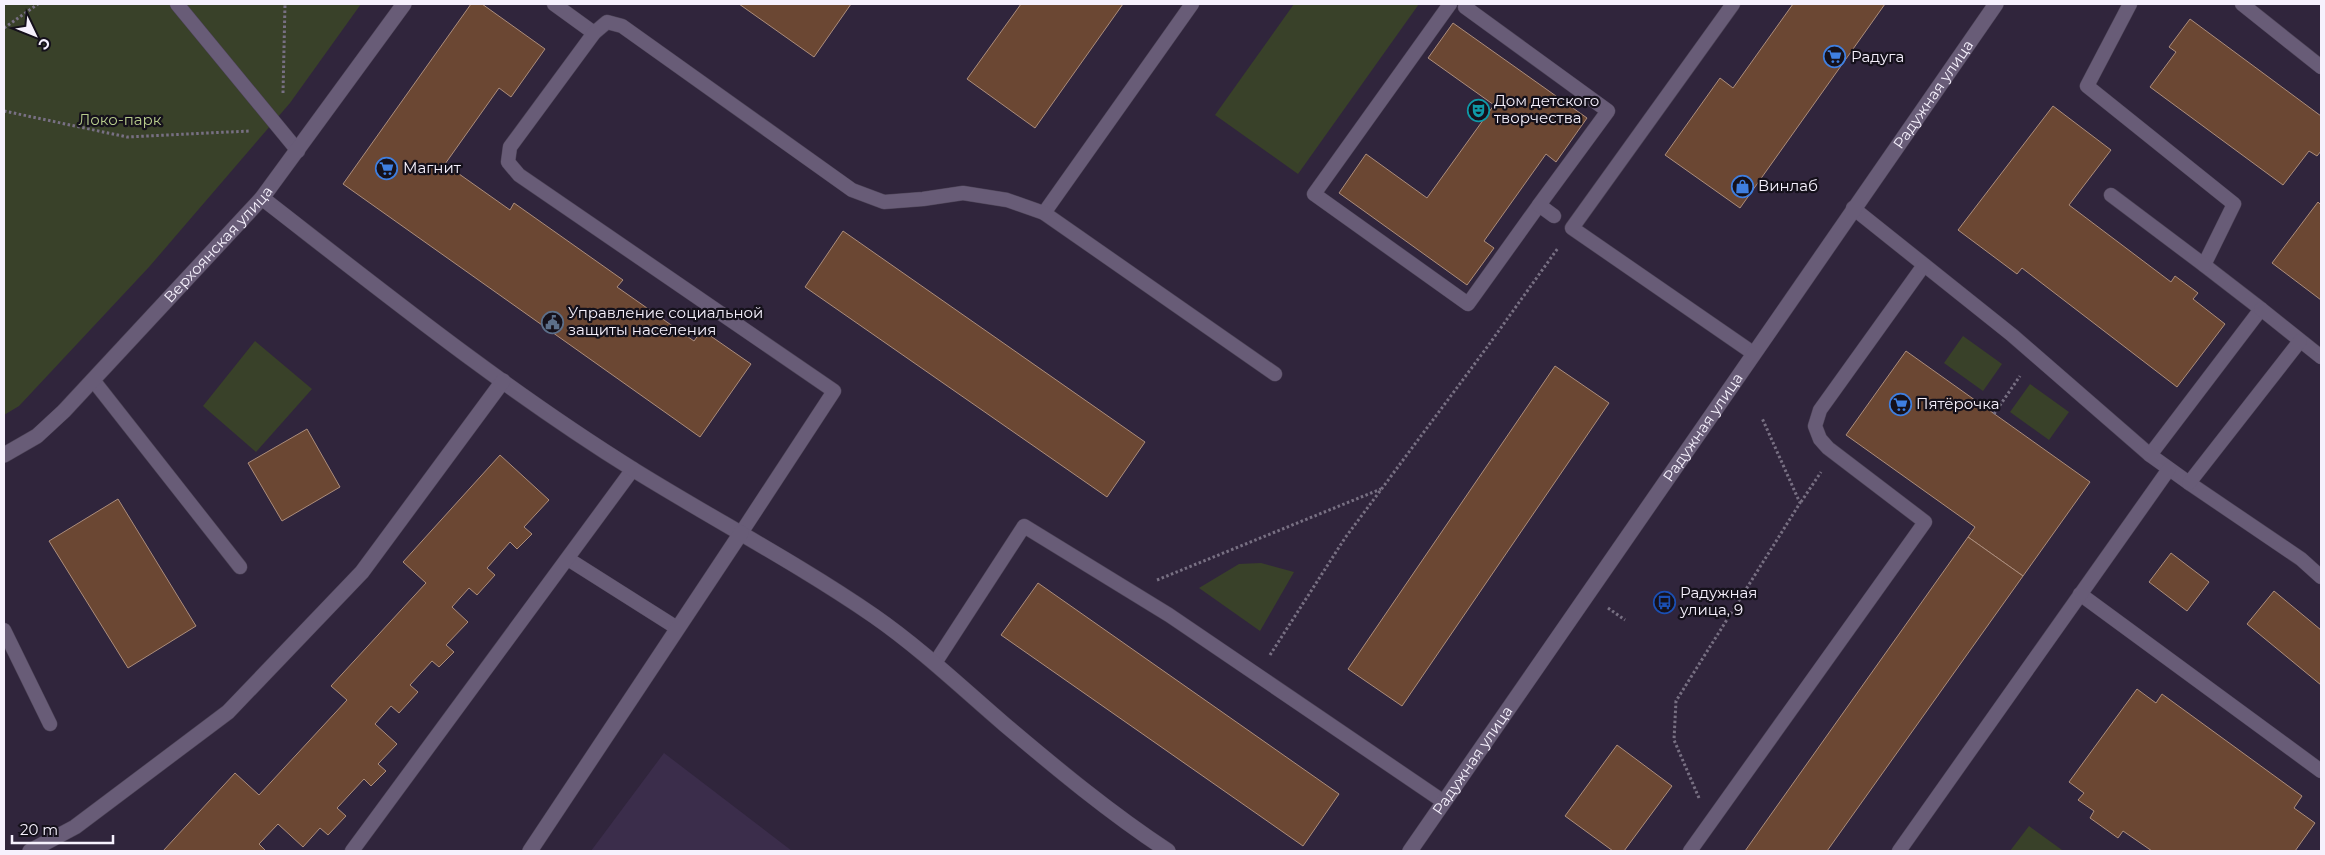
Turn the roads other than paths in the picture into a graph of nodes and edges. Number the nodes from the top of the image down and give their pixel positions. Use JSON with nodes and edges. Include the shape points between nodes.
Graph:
{"nodes":[{"id":1,"x":177,"y":4,"type":"edge"},
{"id":2,"x":404,"y":4,"type":"edge"},
{"id":3,"x":554,"y":4,"type":"edge"},
{"id":4,"x":1192,"y":4,"type":"edge"},
{"id":5,"x":1450,"y":4,"type":"edge"},
{"id":6,"x":1996,"y":4,"type":"edge"},
{"id":7,"x":2130,"y":4,"type":"edge"},
{"id":8,"x":2242,"y":4,"type":"edge"},
{"id":9,"x":1465,"y":5,"type":"edge"},
{"id":10,"x":1726,"y":6,"type":"edge"},
{"id":11,"x":594,"y":33,"type":"junction"},
{"id":12,"x":2321,"y":68,"type":"edge"},
{"id":13,"x":298,"y":151,"type":"junction"},
{"id":14,"x":2111,"y":195,"type":"dead end"},
{"id":15,"x":262,"y":198,"type":"junction"},
{"id":16,"x":1539,"y":205,"type":"junction"},
{"id":17,"x":1853,"y":208,"type":"junction"},
{"id":18,"x":1044,"y":213,"type":"junction"},
{"id":19,"x":1554,"y":216,"type":"dead end"},
{"id":20,"x":1924,"y":265,"type":"junction"},
{"id":21,"x":2204,"y":265,"type":"junction"},
{"id":22,"x":2261,"y":309,"type":"junction"},
{"id":23,"x":2300,"y":341,"type":"junction"},
{"id":24,"x":1754,"y":353,"type":"junction"},
{"id":25,"x":2321,"y":357,"type":"edge"},
{"id":26,"x":1275,"y":374,"type":"dead end"},
{"id":27,"x":93,"y":380,"type":"junction"},
{"id":28,"x":503,"y":381,"type":"junction"},
{"id":29,"x":4,"y":455,"type":"edge"},
{"id":30,"x":2150,"y":455,"type":"junction"},
{"id":31,"x":633,"y":469,"type":"junction"},
{"id":32,"x":2170,"y":469,"type":"junction"},
{"id":33,"x":2189,"y":483,"type":"junction"},
{"id":34,"x":740,"y":533,"type":"junction"},
{"id":35,"x":568,"y":559,"type":"junction"},
{"id":36,"x":240,"y":566,"type":"dead end"},
{"id":37,"x":2321,"y":577,"type":"edge"},
{"id":38,"x":2080,"y":594,"type":"junction"},
{"id":39,"x":677,"y":628,"type":"junction"},
{"id":40,"x":4,"y":630,"type":"edge"},
{"id":41,"x":935,"y":663,"type":"junction"},
{"id":42,"x":50,"y":724,"type":"dead end"},
{"id":43,"x":2321,"y":771,"type":"edge"},
{"id":44,"x":1444,"y":802,"type":"junction"},
{"id":45,"x":30,"y":851,"type":"edge"},
{"id":46,"x":352,"y":851,"type":"edge"},
{"id":47,"x":530,"y":851,"type":"edge"},
{"id":48,"x":1168,"y":851,"type":"edge"},
{"id":49,"x":1410,"y":851,"type":"edge"},
{"id":50,"x":1690,"y":851,"type":"edge"},
{"id":51,"x":1899,"y":851,"type":"edge"}],
"edges":[{"from":1,"to":13,"type":"lane"},
{"from":2,"to":13,"type":"street","name":"Верхоянская улица"},
{"from":3,"to":11,"type":"lane"},
{"from":4,"to":18,"type":"lane"},
{"from":5,"to":16,"type":"lane","via":[[1314,194],[1468,304]]},
{"from":6,"to":17,"type":"street","name":"Радужная улица"},
{"from":7,"to":21,"type":"lane","via":[[2087,86],[2234,204]]},
{"from":8,"to":12,"type":"lane"},
{"from":9,"to":16,"type":"lane","via":[[1608,111]]},
{"from":10,"to":24,"type":"lane","via":[[1572,228]]},
{"from":11,"to":18,"type":"lane","via":[[607,22],[622,26],[852,190],[884,202],[963,193],[1007,200]]},
{"from":11,"to":34,"type":"lane","via":[[510,146],[508,162],[520,175],[834,391]]},
{"from":13,"to":15,"type":"street","name":"Верхоянская улица"},
{"from":14,"to":21,"type":"lane"},
{"from":15,"to":27,"type":"street","name":"Верхоянская улица"},
{"from":15,"to":28,"type":"street"},
{"from":16,"to":19,"type":"lane"},
{"from":17,"to":20,"type":"lane"},
{"from":17,"to":24,"type":"street","name":"Радужная улица"},
{"from":18,"to":26,"type":"lane"},
{"from":20,"to":30,"type":"lane","via":[[2035,354]]},
{"from":20,"to":50,"type":"lane","via":[[1820,410],[1815,426],[1820,439],[1835,453],[1925,522]]},
{"from":21,"to":22,"type":"lane"},
{"from":22,"to":23,"type":"lane"},
{"from":22,"to":30,"type":"lane"},
{"from":23,"to":25,"type":"lane"},
{"from":23,"to":33,"type":"lane"},
{"from":24,"to":44,"type":"street","name":"Радужная улица"},
{"from":27,"to":29,"type":"street","name":"Верхоянская улица","via":[[37,436]]},
{"from":27,"to":36,"type":"lane"},
{"from":28,"to":31,"type":"street"},
{"from":28,"to":45,"type":"street","via":[[362,572],[228,712],[75,826]]},
{"from":30,"to":32,"type":"lane"},
{"from":31,"to":34,"type":"street"},
{"from":31,"to":35,"type":"lane"},
{"from":32,"to":33,"type":"lane"},
{"from":32,"to":38,"type":"lane"},
{"from":33,"to":37,"type":"lane","via":[[2301,559]]},
{"from":34,"to":39,"type":"street"},
{"from":34,"to":41,"type":"street","via":[[874,616]]},
{"from":35,"to":39,"type":"lane"},
{"from":35,"to":46,"type":"lane"},
{"from":38,"to":43,"type":"lane"},
{"from":38,"to":51,"type":"lane"},
{"from":39,"to":47,"type":"street"},
{"from":40,"to":42,"type":"lane"},
{"from":41,"to":44,"type":"lane","via":[[1024,526],[1258,674]]},
{"from":41,"to":48,"type":"street","via":[[1034,748],[1132,827]]},
{"from":44,"to":49,"type":"street","name":"Радужная улица"}]}
